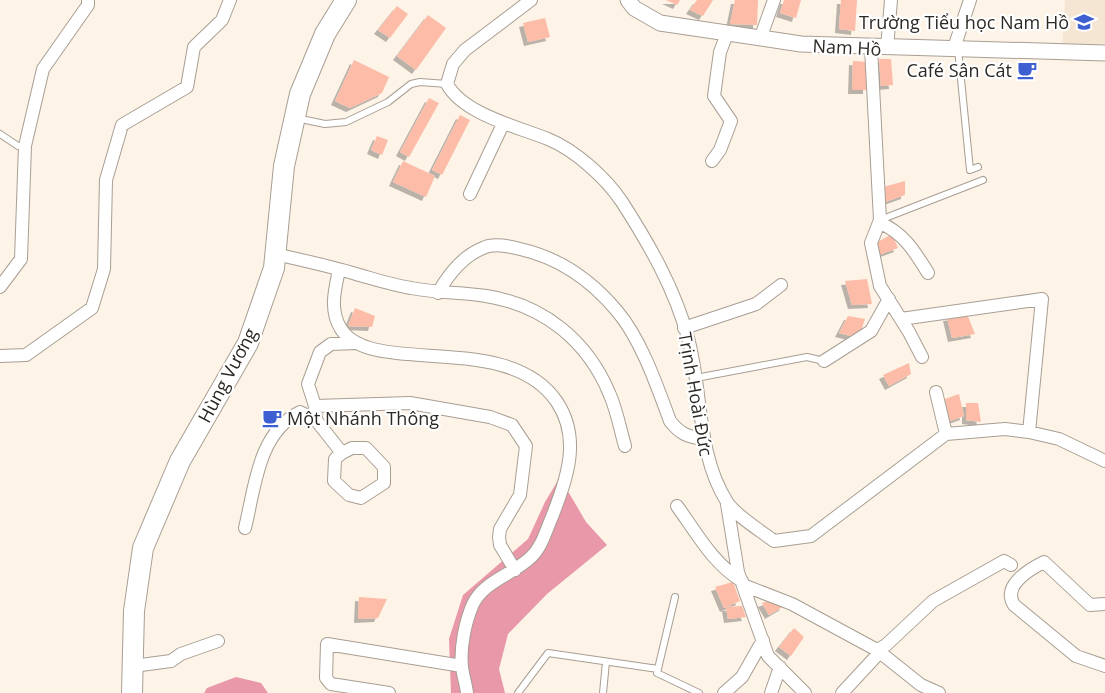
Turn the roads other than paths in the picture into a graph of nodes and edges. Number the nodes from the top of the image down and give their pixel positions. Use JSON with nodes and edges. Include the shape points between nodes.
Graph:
{"nodes":[{"id":1,"x":88,"y":0,"type":"edge"},
{"id":2,"x":230,"y":0,"type":"edge"},
{"id":3,"x":346,"y":0,"type":"edge"},
{"id":4,"x":531,"y":0,"type":"edge"},
{"id":5,"x":628,"y":0,"type":"edge"},
{"id":6,"x":774,"y":0,"type":"edge"},
{"id":7,"x":891,"y":0,"type":"edge"},
{"id":8,"x":970,"y":0,"type":"edge"},
{"id":9,"x":727,"y":34,"type":"junction"},
{"id":10,"x":760,"y":38,"type":"junction"},
{"id":11,"x":871,"y":48,"type":"junction"},
{"id":12,"x":887,"y":48,"type":"junction"},
{"id":13,"x":956,"y":48,"type":"junction"},
{"id":14,"x":1105,"y":53,"type":"edge"},
{"id":15,"x":446,"y":84,"type":"junction"},
{"id":16,"x":295,"y":118,"type":"junction"},
{"id":17,"x":504,"y":124,"type":"junction"},
{"id":18,"x":0,"y":134,"type":"edge"},
{"id":19,"x":25,"y":146,"type":"junction"},
{"id":20,"x":712,"y":161,"type":"dead end"},
{"id":21,"x":978,"y":167,"type":"dead end"},
{"id":22,"x":983,"y":180,"type":"dead end"},
{"id":23,"x":470,"y":194,"type":"dead end"},
{"id":24,"x":880,"y":222,"type":"junction"},
{"id":25,"x":275,"y":254,"type":"junction"},
{"id":26,"x":339,"y":270,"type":"junction"},
{"id":27,"x":928,"y":273,"type":"dead end"},
{"id":28,"x":781,"y":285,"type":"dead end"},
{"id":29,"x":0,"y":287,"type":"edge"},
{"id":30,"x":438,"y":293,"type":"junction"},
{"id":31,"x":888,"y":299,"type":"junction"},
{"id":32,"x":902,"y":319,"type":"junction"},
{"id":33,"x":684,"y":328,"type":"junction"},
{"id":34,"x":355,"y":343,"type":"junction"},
{"id":35,"x":0,"y":356,"type":"edge"},
{"id":36,"x":922,"y":357,"type":"dead end"},
{"id":37,"x":824,"y":361,"type":"joint"},
{"id":38,"x":695,"y":378,"type":"junction"},
{"id":39,"x":936,"y":392,"type":"dead end"},
{"id":40,"x":315,"y":406,"type":"junction"},
{"id":41,"x":316,"y":420,"type":"junction"},
{"id":42,"x":1029,"y":432,"type":"junction"},
{"id":43,"x":946,"y":434,"type":"junction"},
{"id":44,"x":704,"y":439,"type":"junction"},
{"id":45,"x":625,"y":446,"type":"dead end"},
{"id":46,"x":342,"y":453,"type":"junction"},
{"id":47,"x":1105,"y":461,"type":"edge"},
{"id":48,"x":728,"y":504,"type":"junction"},
{"id":49,"x":677,"y":506,"type":"dead end"},
{"id":50,"x":245,"y":528,"type":"dead end"},
{"id":51,"x":1011,"y":565,"type":"dead end"},
{"id":52,"x":515,"y":570,"type":"junction"},
{"id":53,"x":742,"y":583,"type":"junction"},
{"id":54,"x":675,"y":597,"type":"dead end"},
{"id":55,"x":1105,"y":604,"type":"edge"},
{"id":56,"x":218,"y":640,"type":"dead end"},
{"id":57,"x":763,"y":640,"type":"junction"},
{"id":58,"x":879,"y":651,"type":"junction"},
{"id":59,"x":606,"y":662,"type":"junction"},
{"id":60,"x":133,"y":666,"type":"junction"},
{"id":61,"x":462,"y":666,"type":"junction"},
{"id":62,"x":1105,"y":666,"type":"edge"},
{"id":63,"x":780,"y":667,"type":"junction"},
{"id":64,"x":658,"y":669,"type":"junction"},
{"id":65,"x":132,"y":693,"type":"edge"},
{"id":66,"x":388,"y":693,"type":"edge"},
{"id":67,"x":467,"y":693,"type":"edge"},
{"id":68,"x":518,"y":693,"type":"edge"},
{"id":69,"x":603,"y":693,"type":"edge"},
{"id":70,"x":699,"y":693,"type":"edge"},
{"id":71,"x":724,"y":693,"type":"edge"},
{"id":72,"x":770,"y":693,"type":"edge"},
{"id":73,"x":805,"y":693,"type":"edge"},
{"id":74,"x":842,"y":693,"type":"edge"},
{"id":75,"x":939,"y":693,"type":"edge"}],
"edges":[{"from":1,"to":19,"type":"street","via":[[88,5],[43,69]]},
{"from":2,"to":35,"type":"street","via":[[222,20],[194,47],[187,87],[122,125],[106,180],[104,269],[92,308],[26,355]]},
{"from":3,"to":16,"type":"highway","name":"Hùng Vương","via":[[325,34],[300,94]]},
{"from":4,"to":15,"type":"street","via":[[465,50],[453,64]]},
{"from":5,"to":9,"type":"street","name":"Nam Hồ","via":[[634,8],[660,23]]},
{"from":6,"to":10,"type":"street"},
{"from":7,"to":12,"type":"street"},
{"from":8,"to":13,"type":"street"},
{"from":9,"to":10,"type":"street","name":"Nam Hồ"},
{"from":9,"to":20,"type":"street","via":[[720,52],[714,96],[731,121],[720,150]]},
{"from":10,"to":11,"type":"street","name":"Nam Hồ"},
{"from":11,"to":12,"type":"street","name":"Nam Hồ"},
{"from":11,"to":24,"type":"street"},
{"from":12,"to":13,"type":"street","name":"Nam Hồ"},
{"from":13,"to":14,"type":"street","name":"Nam Hồ"},
{"from":13,"to":21,"type":"lane","via":[[970,170]]},
{"from":15,"to":16,"type":"lane","via":[[411,84],[388,102],[346,122],[325,124]]},
{"from":15,"to":17,"type":"street","name":"Trịnh Hoài Đức","via":[[457,96]]},
{"from":16,"to":25,"type":"highway","name":"Hùng Vương","via":[[284,166]]},
{"from":17,"to":23,"type":"street"},
{"from":17,"to":33,"type":"street","name":"Trịnh Hoài Đức","via":[[550,140],[592,167],[621,200],[664,272]]},
{"from":18,"to":19,"type":"lane","via":[[18,146]]},
{"from":19,"to":29,"type":"street","via":[[21,259]]},
{"from":22,"to":24,"type":"lane"},
{"from":24,"to":27,"type":"street","via":[[907,241]]},
{"from":24,"to":31,"type":"street","via":[[871,243],[880,286]]},
{"from":25,"to":26,"type":"street"},
{"from":25,"to":60,"type":"highway","name":"Hùng Vương","via":[[274,268],[248,343],[180,460],[143,548],[134,611]]},
{"from":26,"to":30,"type":"street"},
{"from":26,"to":34,"type":"street","via":[[333,299],[335,314],[341,329]]},
{"from":28,"to":33,"type":"street","via":[[756,304]]},
{"from":30,"to":44,"type":"street","via":[[449,274],[483,247],[506,246],[562,263],[587,280],[618,312],[643,355],[676,429],[686,437]]},
{"from":30,"to":45,"type":"street","via":[[514,302],[556,322],[595,366],[610,395]]},
{"from":31,"to":32,"type":"street"},
{"from":31,"to":37,"type":"street","via":[[871,331]]},
{"from":32,"to":36,"type":"street"},
{"from":32,"to":42,"type":"street","via":[[1042,298]]},
{"from":33,"to":38,"type":"street","name":"Trịnh Hoài Đức"},
{"from":34,"to":40,"type":"street","via":[[331,344],[320,352],[308,384]]},
{"from":34,"to":52,"type":"street","via":[[432,357],[488,360],[520,370],[544,386],[558,403],[568,426],[571,448],[567,478],[542,541],[532,556]]},
{"from":37,"to":38,"type":"lane","via":[[807,357]]},
{"from":38,"to":44,"type":"street","name":"Trịnh Hoài Đức"},
{"from":39,"to":43,"type":"street"},
{"from":40,"to":41,"type":"street"},
{"from":40,"to":52,"type":"street","via":[[410,403],[490,417],[512,425],[526,446],[523,476],[520,495],[499,536],[500,545]]},
{"from":41,"to":46,"type":"street"},
{"from":41,"to":50,"type":"street","via":[[300,412],[286,419],[265,446]]},
{"from":42,"to":43,"type":"street","via":[[1005,429]]},
{"from":42,"to":47,"type":"street","via":[[1059,439]]},
{"from":43,"to":48,"type":"street","name":"Trịnh Hoài Đức","via":[[811,536],[774,541]]},
{"from":44,"to":48,"type":"street","name":"Trịnh Hoài Đức","via":[[707,461]]},
{"from":46,"to":46,"type":"street","via":[[352,448],[366,448],[384,467],[384,483],[361,498],[349,495],[334,481],[335,459]]},
{"from":48,"to":53,"type":"street"},
{"from":49,"to":53,"type":"street","via":[[717,561]]},
{"from":51,"to":58,"type":"street","via":[[1004,561],[999,563],[933,602]]},
{"from":52,"to":61,"type":"street","via":[[483,590],[473,604],[466,626]]},
{"from":53,"to":57,"type":"street"},
{"from":53,"to":58,"type":"street","via":[[792,604]]},
{"from":54,"to":64,"type":"lane"},
{"from":55,"to":62,"type":"street","via":[[1090,605],[1044,562],[1019,578],[1010,599],[1076,656]]},
{"from":56,"to":60,"type":"street","via":[[172,660]]},
{"from":57,"to":63,"type":"street","via":[[768,656]]},
{"from":57,"to":71,"type":"street","via":[[742,677]]},
{"from":58,"to":74,"type":"street"},
{"from":58,"to":75,"type":"street","via":[[921,684]]},
{"from":59,"to":64,"type":"lane"},
{"from":59,"to":68,"type":"lane","via":[[548,654]]},
{"from":59,"to":69,"type":"lane"},
{"from":60,"to":65,"type":"highway","name":"Hùng Vương"},
{"from":61,"to":66,"type":"street","via":[[327,644],[326,678],[330,684]]},
{"from":61,"to":67,"type":"street"},
{"from":63,"to":72,"type":"street"},
{"from":63,"to":73,"type":"street"},
{"from":64,"to":70,"type":"lane","via":[[658,672]]}]}
